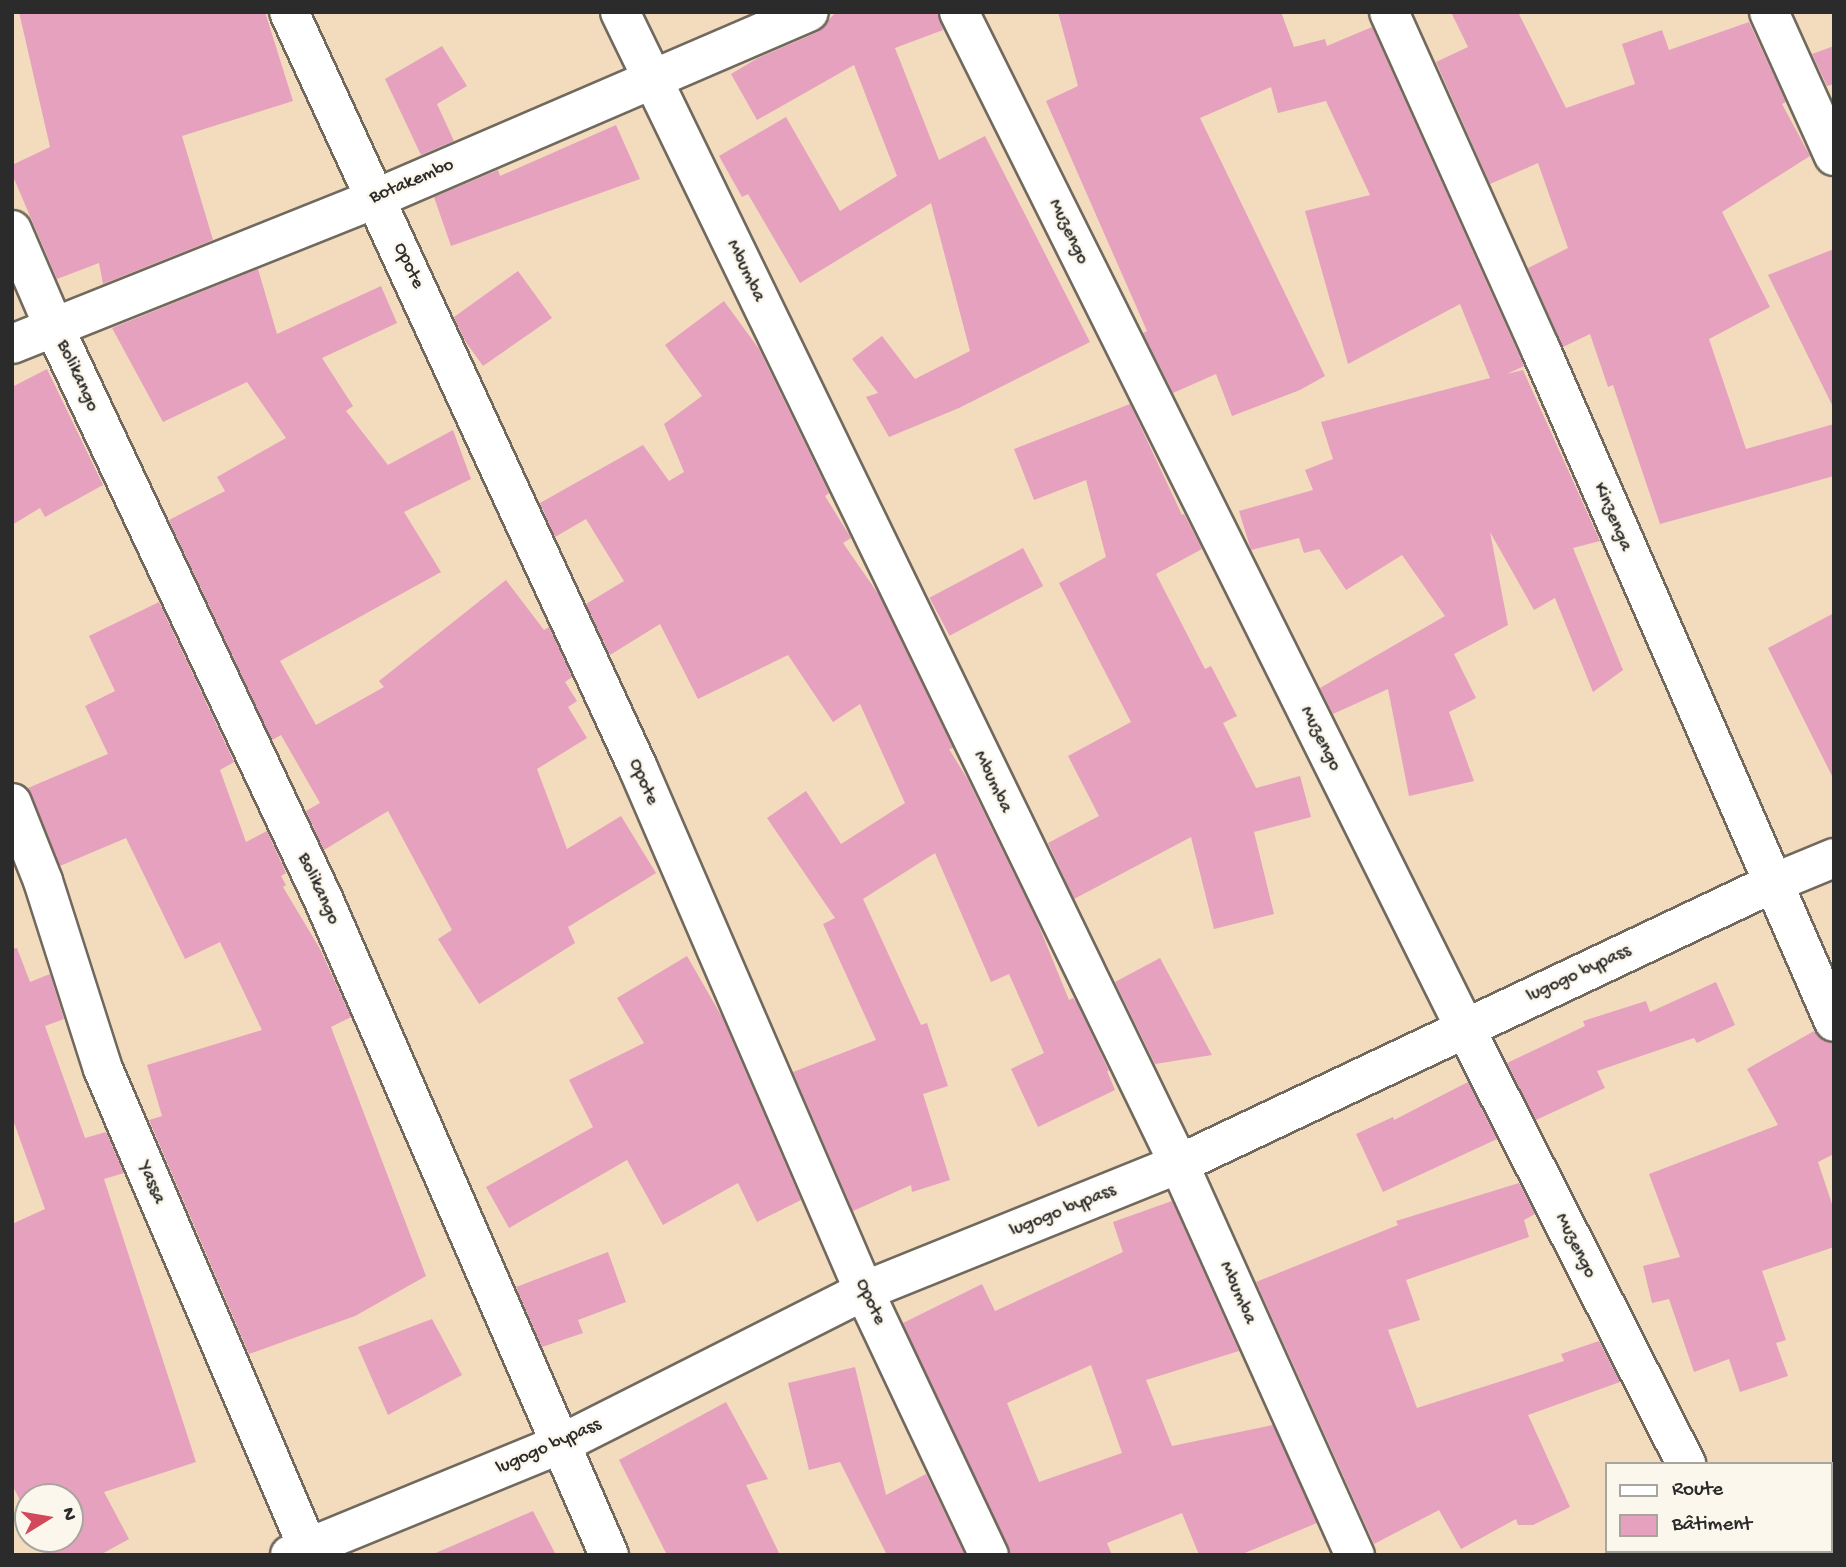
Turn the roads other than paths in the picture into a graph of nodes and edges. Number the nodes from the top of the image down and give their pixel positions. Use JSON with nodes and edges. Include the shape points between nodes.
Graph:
{"nodes":[{"id":1,"x":289,"y":12,"type":"edge"},
{"id":2,"x":620,"y":12,"type":"edge"},
{"id":3,"x":809,"y":12,"type":"edge"},
{"id":4,"x":959,"y":12,"type":"edge"},
{"id":5,"x":1389,"y":12,"type":"edge"},
{"id":6,"x":1769,"y":12,"type":"edge"},
{"id":7,"x":651,"y":78,"type":"junction"},
{"id":8,"x":1834,"y":156,"type":"edge"},
{"id":9,"x":377,"y":198,"type":"junction"},
{"id":10,"x":12,"y":230,"type":"edge"},
{"id":11,"x":53,"y":325,"type":"junction"},
{"id":12,"x":12,"y":344,"type":"edge"},
{"id":13,"x":12,"y":803,"type":"edge"},
{"id":14,"x":1834,"y":858,"type":"edge"},
{"id":15,"x":1771,"y":884,"type":"junction"},
{"id":16,"x":1834,"y":1022,"type":"edge"},
{"id":17,"x":1465,"y":1028,"type":"junction"},
{"id":18,"x":1179,"y":1164,"type":"junction"},
{"id":19,"x":864,"y":1291,"type":"junction"},
{"id":20,"x":561,"y":1444,"type":"junction"},
{"id":21,"x":1685,"y":1462,"type":"edge"},
{"id":22,"x":303,"y":1552,"type":"edge"},
{"id":23,"x":609,"y":1555,"type":"edge"},
{"id":24,"x":989,"y":1555,"type":"edge"},
{"id":25,"x":1355,"y":1555,"type":"edge"}],
"edges":[{"from":1,"to":9,"type":"street","name":"Opote"},
{"from":2,"to":7,"type":"street","name":"Mbumba"},
{"from":3,"to":7,"type":"street","name":"Botakembo"},
{"from":4,"to":17,"type":"street","name":"Muzengo"},
{"from":5,"to":15,"type":"street","name":"Kinzenga"},
{"from":6,"to":8,"type":"street"},
{"from":7,"to":9,"type":"street","name":"Botakembo"},
{"from":7,"to":18,"type":"street","name":"Mbumba"},
{"from":9,"to":11,"type":"street","name":"Botakembo"},
{"from":9,"to":19,"type":"street","name":"Opote","via":[[638,768]]},
{"from":10,"to":11,"type":"street","name":"Bolikango"},
{"from":11,"to":12,"type":"street","name":"Botakembo"},
{"from":11,"to":20,"type":"street","name":"Bolikango","via":[[324,901]]},
{"from":13,"to":22,"type":"street","name":"Yassa","via":[[43,881],[103,1069]]},
{"from":14,"to":15,"type":"street","name":"lugogo bypass"},
{"from":15,"to":16,"type":"street","name":"Kinzenga"},
{"from":15,"to":17,"type":"street","name":"lugogo bypass"},
{"from":17,"to":18,"type":"street","name":"lugogo bypass"},
{"from":17,"to":21,"type":"street","name":"Muzengo"},
{"from":18,"to":19,"type":"street","name":"lugogo bypass"},
{"from":18,"to":25,"type":"street","name":"Mbumba"},
{"from":19,"to":20,"type":"street","name":"lugogo bypass"},
{"from":19,"to":24,"type":"street","name":"Opote"},
{"from":20,"to":22,"type":"street","name":"lugogo bypass"},
{"from":20,"to":23,"type":"street","name":"Bolikango"}]}
